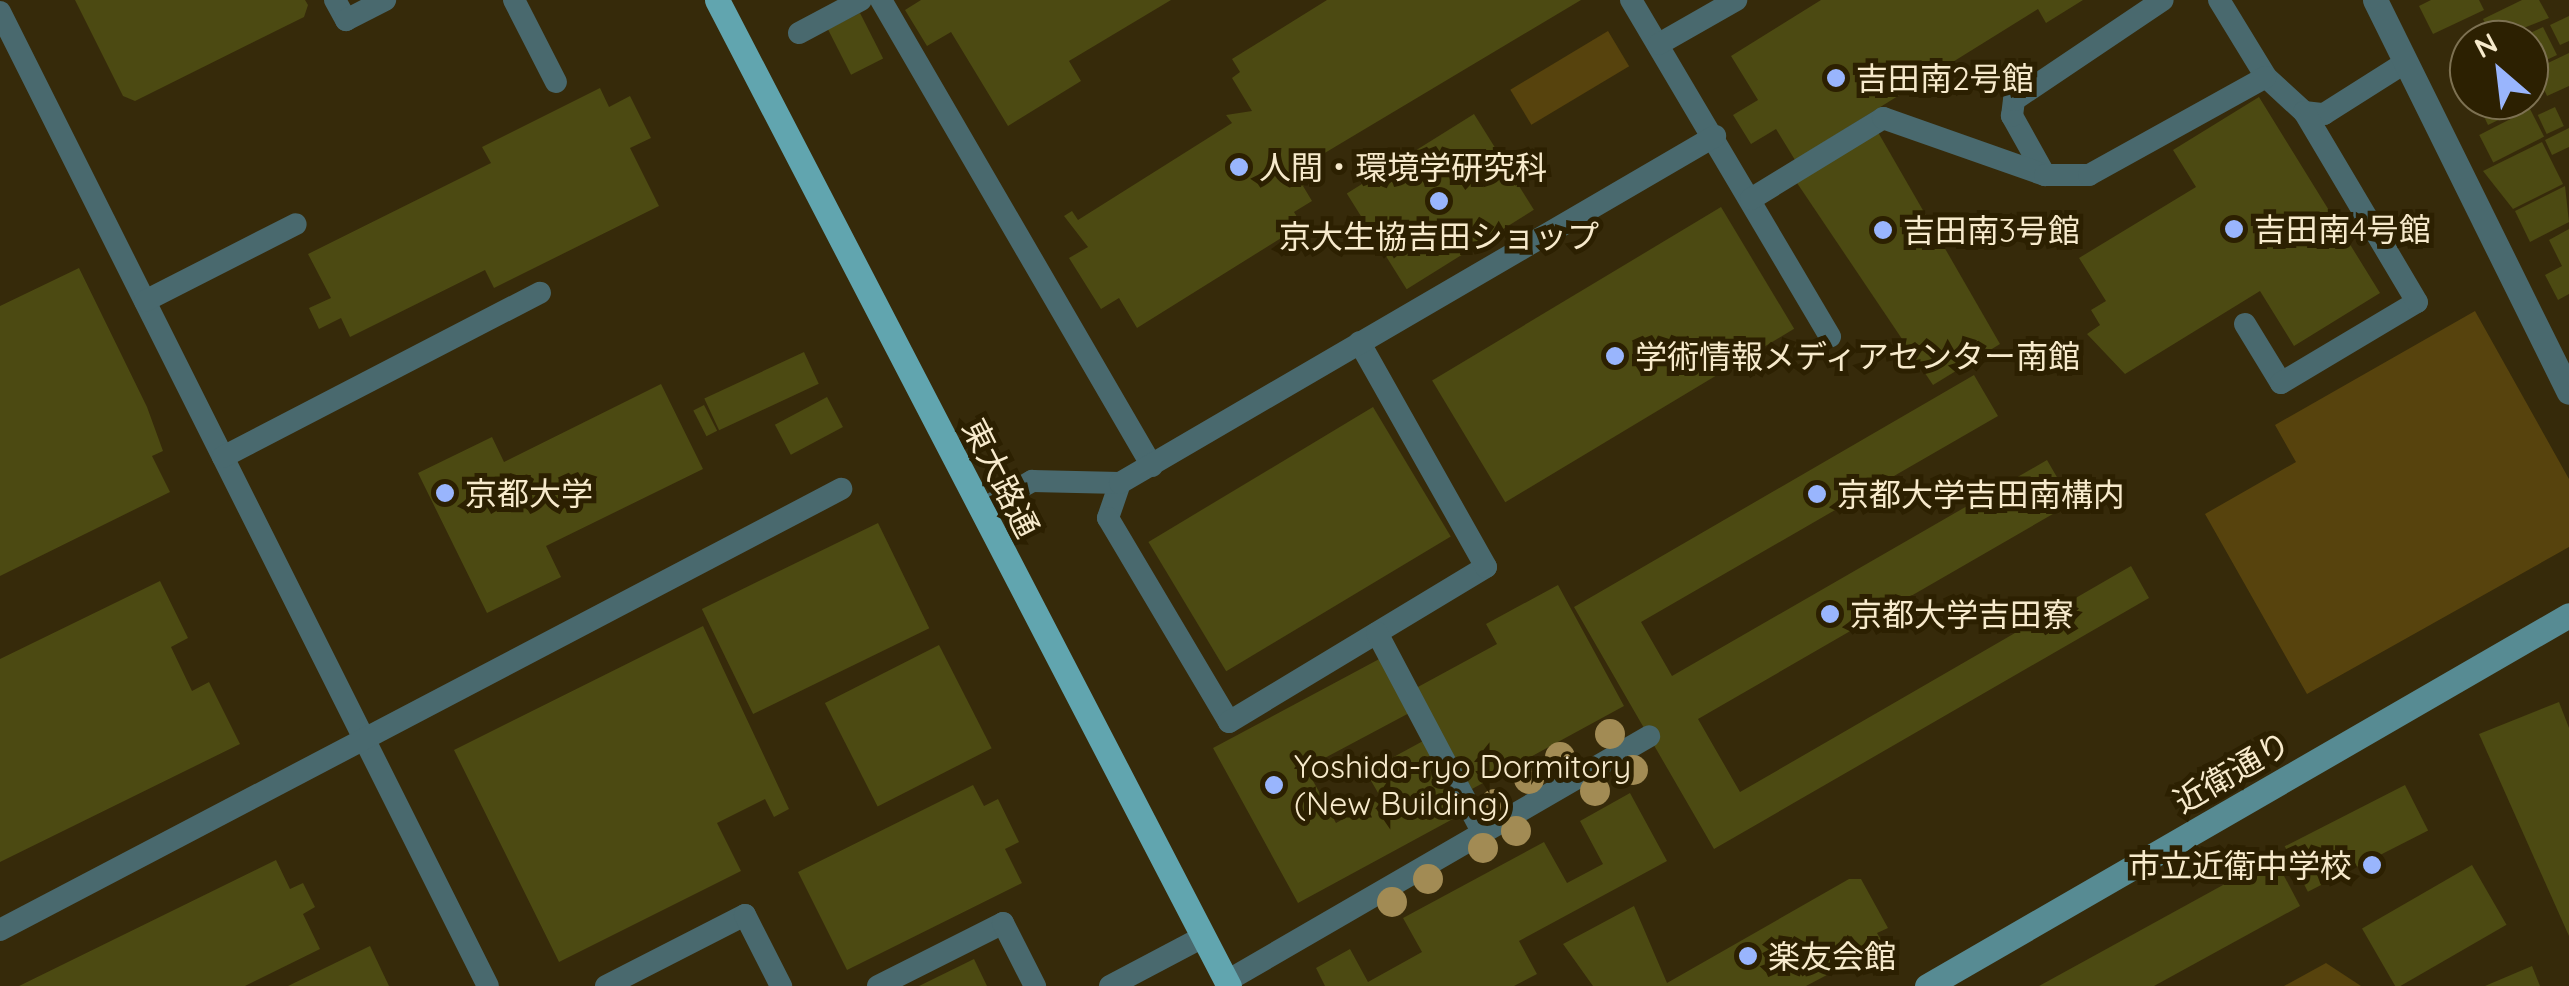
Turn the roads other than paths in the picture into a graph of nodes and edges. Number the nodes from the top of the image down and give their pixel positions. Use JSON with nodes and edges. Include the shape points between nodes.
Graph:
{"nodes":[{"id":1,"x":335,"y":0,"type":"edge"},
{"id":2,"x":385,"y":0,"type":"edge"},
{"id":3,"x":514,"y":0,"type":"edge"},
{"id":4,"x":717,"y":0,"type":"edge"},
{"id":5,"x":861,"y":0,"type":"edge"},
{"id":6,"x":881,"y":0,"type":"edge"},
{"id":7,"x":1632,"y":0,"type":"edge"},
{"id":8,"x":1736,"y":0,"type":"edge"},
{"id":9,"x":2163,"y":0,"type":"edge"},
{"id":10,"x":2220,"y":0,"type":"edge"},
{"id":11,"x":2376,"y":0,"type":"edge"},
{"id":12,"x":0,"y":12,"type":"edge"},
{"id":13,"x":799,"y":33,"type":"dead end"},
{"id":14,"x":1658,"y":44,"type":"junction"},
{"id":15,"x":2403,"y":64,"type":"junction"},
{"id":16,"x":2266,"y":77,"type":"junction"},
{"id":17,"x":556,"y":82,"type":"dead end"},
{"id":18,"x":2304,"y":112,"type":"junction"},
{"id":19,"x":1714,"y":136,"type":"junction"},
{"id":20,"x":2046,"y":176,"type":"junction"},
{"id":21,"x":1751,"y":199,"type":"junction"},
{"id":22,"x":296,"y":224,"type":"dead end"},
{"id":23,"x":540,"y":293,"type":"dead end"},
{"id":24,"x":145,"y":300,"type":"junction"},
{"id":25,"x":2245,"y":324,"type":"dead end"},
{"id":26,"x":1830,"y":336,"type":"dead end"},
{"id":27,"x":1359,"y":342,"type":"junction"},
{"id":28,"x":2569,"y":392,"type":"edge"},
{"id":29,"x":223,"y":457,"type":"junction"},
{"id":30,"x":1152,"y":466,"type":"junction"},
{"id":31,"x":1120,"y":483,"type":"junction"},
{"id":32,"x":840,"y":489,"type":"dead end"},
{"id":33,"x":981,"y":510,"type":"junction"},
{"id":34,"x":2569,"y":615,"type":"edge"},
{"id":35,"x":1377,"y":632,"type":"junction"},
{"id":36,"x":1649,"y":736,"type":"dead end"},
{"id":37,"x":365,"y":741,"type":"junction"},
{"id":38,"x":1483,"y":834,"type":"junction"},
{"id":39,"x":0,"y":930,"type":"edge"},
{"id":40,"x":1204,"y":937,"type":"junction"},
{"id":41,"x":1228,"y":984,"type":"edge"},
{"id":42,"x":488,"y":986,"type":"edge"},
{"id":43,"x":606,"y":986,"type":"edge"},
{"id":44,"x":782,"y":986,"type":"edge"},
{"id":45,"x":878,"y":986,"type":"edge"},
{"id":46,"x":1034,"y":986,"type":"edge"},
{"id":47,"x":1110,"y":986,"type":"edge"},
{"id":48,"x":1927,"y":986,"type":"edge"}],
"edges":[{"from":1,"to":2,"type":"lane","via":[[346,20]]},
{"from":3,"to":17,"type":"lane"},
{"from":4,"to":33,"type":"main road","name":"東大路通"},
{"from":5,"to":13,"type":"lane"},
{"from":6,"to":30,"type":"lane"},
{"from":7,"to":14,"type":"lane"},
{"from":8,"to":14,"type":"lane"},
{"from":9,"to":20,"type":"lane","via":[[2014,100],[2012,116]]},
{"from":10,"to":16,"type":"lane"},
{"from":11,"to":15,"type":"street"},
{"from":12,"to":24,"type":"lane"},
{"from":14,"to":19,"type":"lane"},
{"from":15,"to":18,"type":"lane","via":[[2324,114]]},
{"from":15,"to":28,"type":"street"},
{"from":16,"to":18,"type":"lane"},
{"from":16,"to":20,"type":"lane","via":[[2089,175]]},
{"from":18,"to":25,"type":"lane","via":[[2418,302],[2281,384]]},
{"from":19,"to":21,"type":"lane"},
{"from":19,"to":27,"type":"lane"},
{"from":20,"to":21,"type":"lane","via":[[1884,118]]},
{"from":21,"to":26,"type":"lane"},
{"from":22,"to":24,"type":"lane"},
{"from":23,"to":29,"type":"lane"},
{"from":24,"to":29,"type":"lane"},
{"from":27,"to":30,"type":"lane"},
{"from":27,"to":35,"type":"lane","via":[[1486,567]]},
{"from":29,"to":37,"type":"lane"},
{"from":30,"to":31,"type":"lane"},
{"from":31,"to":33,"type":"lane","via":[[1032,481]]},
{"from":31,"to":35,"type":"lane","via":[[1108,518],[1229,722]]},
{"from":32,"to":37,"type":"lane"},
{"from":33,"to":40,"type":"main road","name":"東大路通"},
{"from":34,"to":48,"type":"street","name":"近衛通り"},
{"from":35,"to":38,"type":"lane"},
{"from":36,"to":38,"type":"lane"},
{"from":37,"to":39,"type":"lane"},
{"from":37,"to":42,"type":"lane"},
{"from":38,"to":41,"type":"lane"},
{"from":40,"to":41,"type":"main road","name":"東大路通"},
{"from":40,"to":47,"type":"lane"},
{"from":43,"to":44,"type":"lane","via":[[745,915]]},
{"from":45,"to":46,"type":"lane","via":[[1003,923]]}]}
